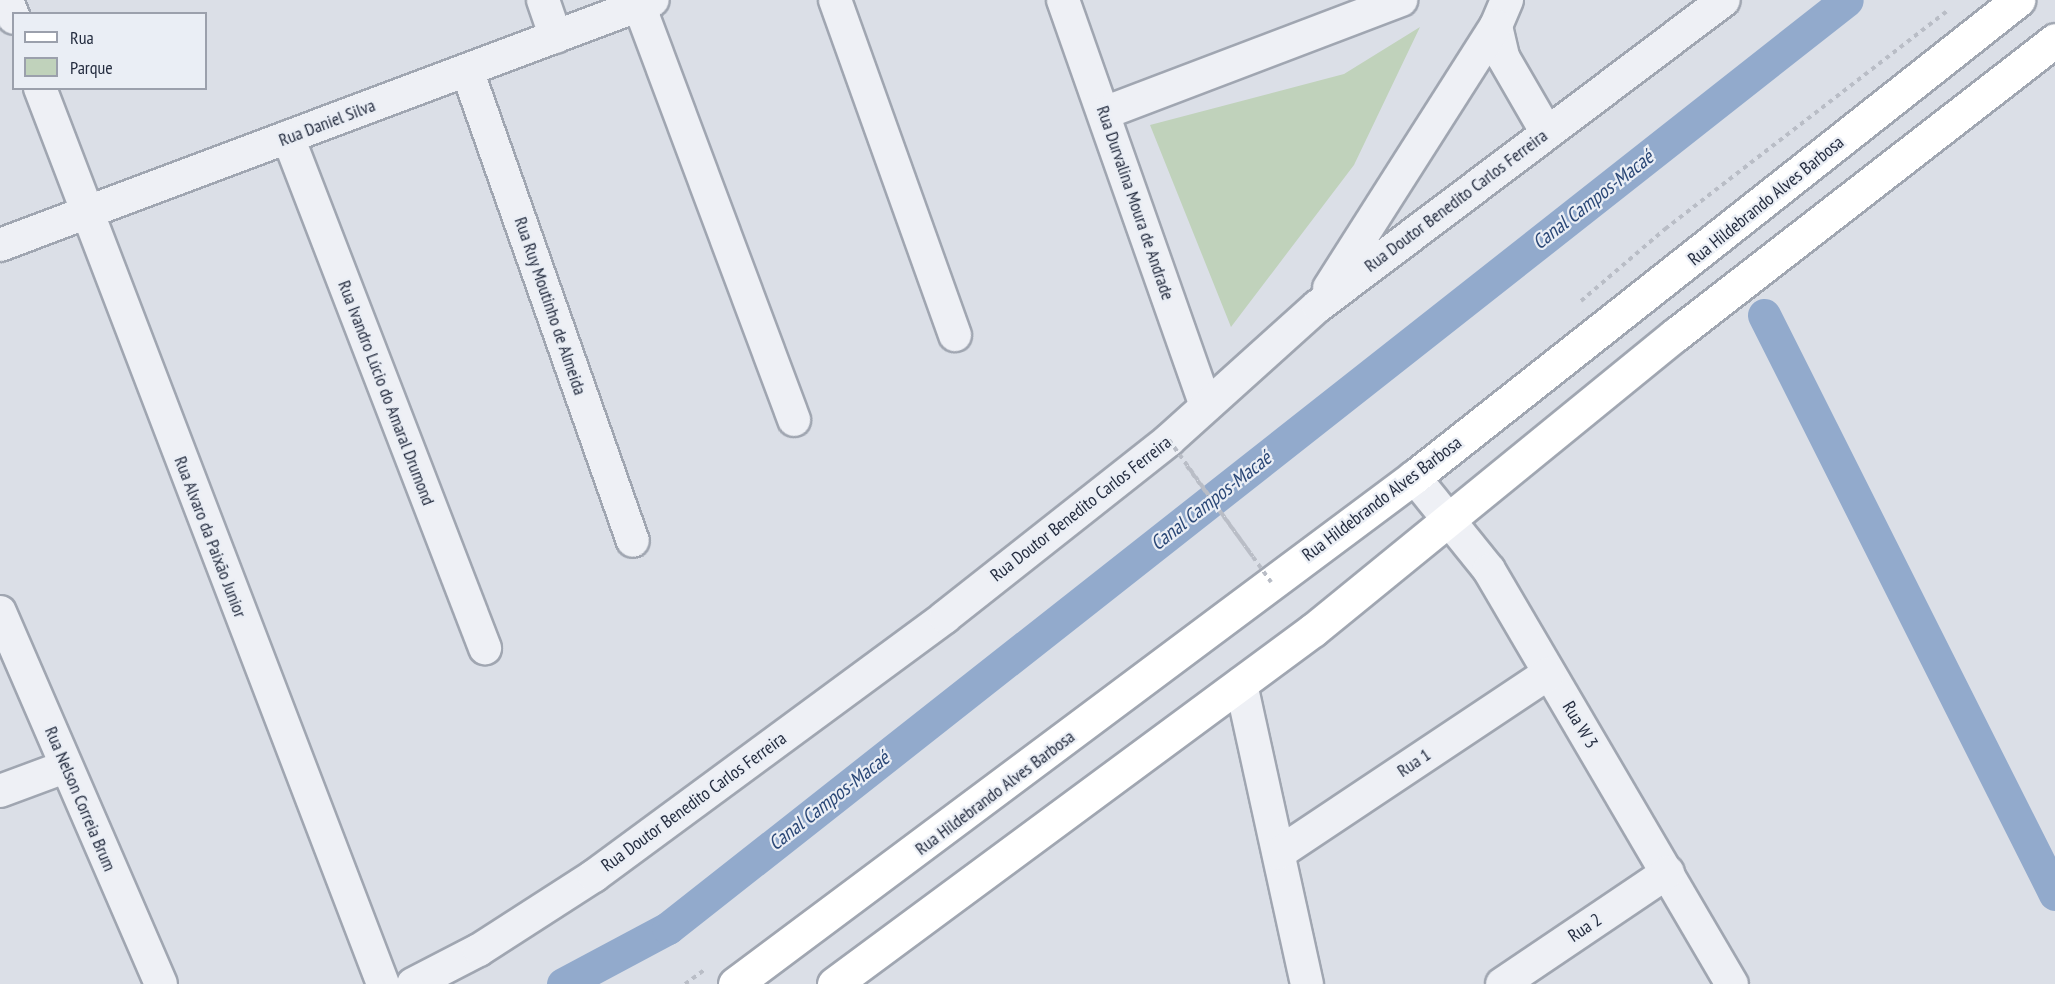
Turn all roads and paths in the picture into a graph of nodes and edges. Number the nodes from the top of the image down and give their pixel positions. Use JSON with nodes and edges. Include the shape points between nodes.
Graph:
{"nodes":[{"id":1,"x":543,"y":0,"type":"edge"},
{"id":2,"x":835,"y":0,"type":"edge"},
{"id":3,"x":1063,"y":0,"type":"edge"},
{"id":4,"x":1401,"y":0,"type":"edge"},
{"id":5,"x":1724,"y":0,"type":"edge"},
{"id":6,"x":2018,"y":0,"type":"edge"},
{"id":7,"x":646,"y":3,"type":"edge"},
{"id":8,"x":1502,"y":13,"type":"edge"},
{"id":9,"x":556,"y":37,"type":"junction"},
{"id":10,"x":2055,"y":40,"type":"edge"},
{"id":11,"x":467,"y":70,"type":"junction"},
{"id":12,"x":41,"y":90,"type":"edge"},
{"id":13,"x":1104,"y":113,"type":"junction"},
{"id":14,"x":1547,"y":133,"type":"junction"},
{"id":15,"x":288,"y":137,"type":"junction"},
{"id":16,"x":85,"y":213,"type":"junction"},
{"id":17,"x":0,"y":245,"type":"edge"},
{"id":18,"x":1318,"y":306,"type":"junction"},
{"id":19,"x":955,"y":335,"type":"dead end"},
{"id":20,"x":1206,"y":406,"type":"junction"},
{"id":21,"x":794,"y":420,"type":"dead end"},
{"id":22,"x":1172,"y":445,"type":"junction"},
{"id":23,"x":1414,"y":477,"type":"junction"},
{"id":24,"x":1450,"y":517,"type":"junction"},
{"id":25,"x":633,"y":541,"type":"dead end"},
{"id":26,"x":1268,"y":577,"type":"junction"},
{"id":27,"x":0,"y":612,"type":"edge"},
{"id":28,"x":485,"y":648,"type":"dead end"},
{"id":29,"x":1549,"y":672,"type":"junction"},
{"id":30,"x":1241,"y":684,"type":"junction"},
{"id":31,"x":65,"y":766,"type":"junction"},
{"id":32,"x":0,"y":791,"type":"edge"},
{"id":33,"x":1279,"y":853,"type":"junction"},
{"id":34,"x":1668,"y":872,"type":"junction"},
{"id":35,"x":160,"y":984,"type":"edge"},
{"id":36,"x":383,"y":984,"type":"edge"},
{"id":37,"x":413,"y":984,"type":"edge"},
{"id":38,"x":735,"y":984,"type":"edge"},
{"id":39,"x":834,"y":984,"type":"edge"},
{"id":40,"x":1307,"y":984,"type":"edge"},
{"id":41,"x":1504,"y":984,"type":"edge"},
{"id":42,"x":1732,"y":984,"type":"edge"}],
"edges":[{"from":1,"to":9,"type":"street"},
{"from":2,"to":19,"type":"street"},
{"from":3,"to":13,"type":"street","name":"Rua Durvalina Moura de Andrade"},
{"from":4,"to":13,"type":"street"},
{"from":5,"to":14,"type":"street","name":"Rua Doutor Benedito Carlos Ferreira"},
{"from":6,"to":23,"type":"main road","name":"Rua Hildebrando Alves Barbosa"},
{"from":7,"to":9,"type":"street","name":"Rua Daniel Silva"},
{"from":7,"to":21,"type":"street"},
{"from":8,"to":14,"type":"street","via":[[1511,75]]},
{"from":8,"to":18,"type":"street"},
{"from":9,"to":11,"type":"street","name":"Rua Daniel Silva"},
{"from":10,"to":24,"type":"main road"},
{"from":11,"to":15,"type":"street","name":"Rua Daniel Silva"},
{"from":11,"to":25,"type":"street","name":"Rua Ruy Moutinho de Almeida"},
{"from":12,"to":16,"type":"street","name":"Rua Alvaro da Paixão Junior"},
{"from":13,"to":20,"type":"street","name":"Rua Durvalina Moura de Andrade"},
{"from":14,"to":18,"type":"street","name":"Rua Doutor Benedito Carlos Ferreira"},
{"from":15,"to":16,"type":"street","name":"Rua Daniel Silva"},
{"from":15,"to":28,"type":"street","name":"Rua Ivandro Lúcio do Amaral Drumond"},
{"from":16,"to":17,"type":"street","name":"Rua Daniel Silva"},
{"from":16,"to":36,"type":"street","name":"Rua Alvaro da Paixão Junior"},
{"from":18,"to":20,"type":"street","name":"Rua Doutor Benedito Carlos Ferreira"},
{"from":20,"to":22,"type":"street","name":"Rua Doutor Benedito Carlos Ferreira"},
{"from":22,"to":26,"type":"path","bridge":true},
{"from":22,"to":26,"type":"path","bridge":true},
{"from":22,"to":37,"type":"street","name":"Rua Doutor Benedito Carlos Ferreira","via":[[594,876],[479,950]]},
{"from":23,"to":24,"type":"street","name":"Rua W 3"},
{"from":23,"to":26,"type":"main road","name":"Rua Hildebrando Alves Barbosa"},
{"from":24,"to":29,"type":"street","name":"Rua W 3","via":[[1489,570]]},
{"from":24,"to":30,"type":"main road"},
{"from":26,"to":38,"type":"main road","name":"Rua Hildebrando Alves Barbosa"},
{"from":27,"to":31,"type":"street","name":"Rua Nelson Correia Brum"},
{"from":29,"to":33,"type":"street","name":"Rua 1"},
{"from":29,"to":34,"type":"street","name":"Rua W 3"},
{"from":30,"to":33,"type":"street"},
{"from":30,"to":39,"type":"main road"},
{"from":31,"to":32,"type":"street"},
{"from":31,"to":35,"type":"street","name":"Rua Nelson Correia Brum"},
{"from":33,"to":40,"type":"street"},
{"from":34,"to":41,"type":"street","name":"Rua 2"},
{"from":34,"to":42,"type":"street","name":"Rua W 3"}]}
